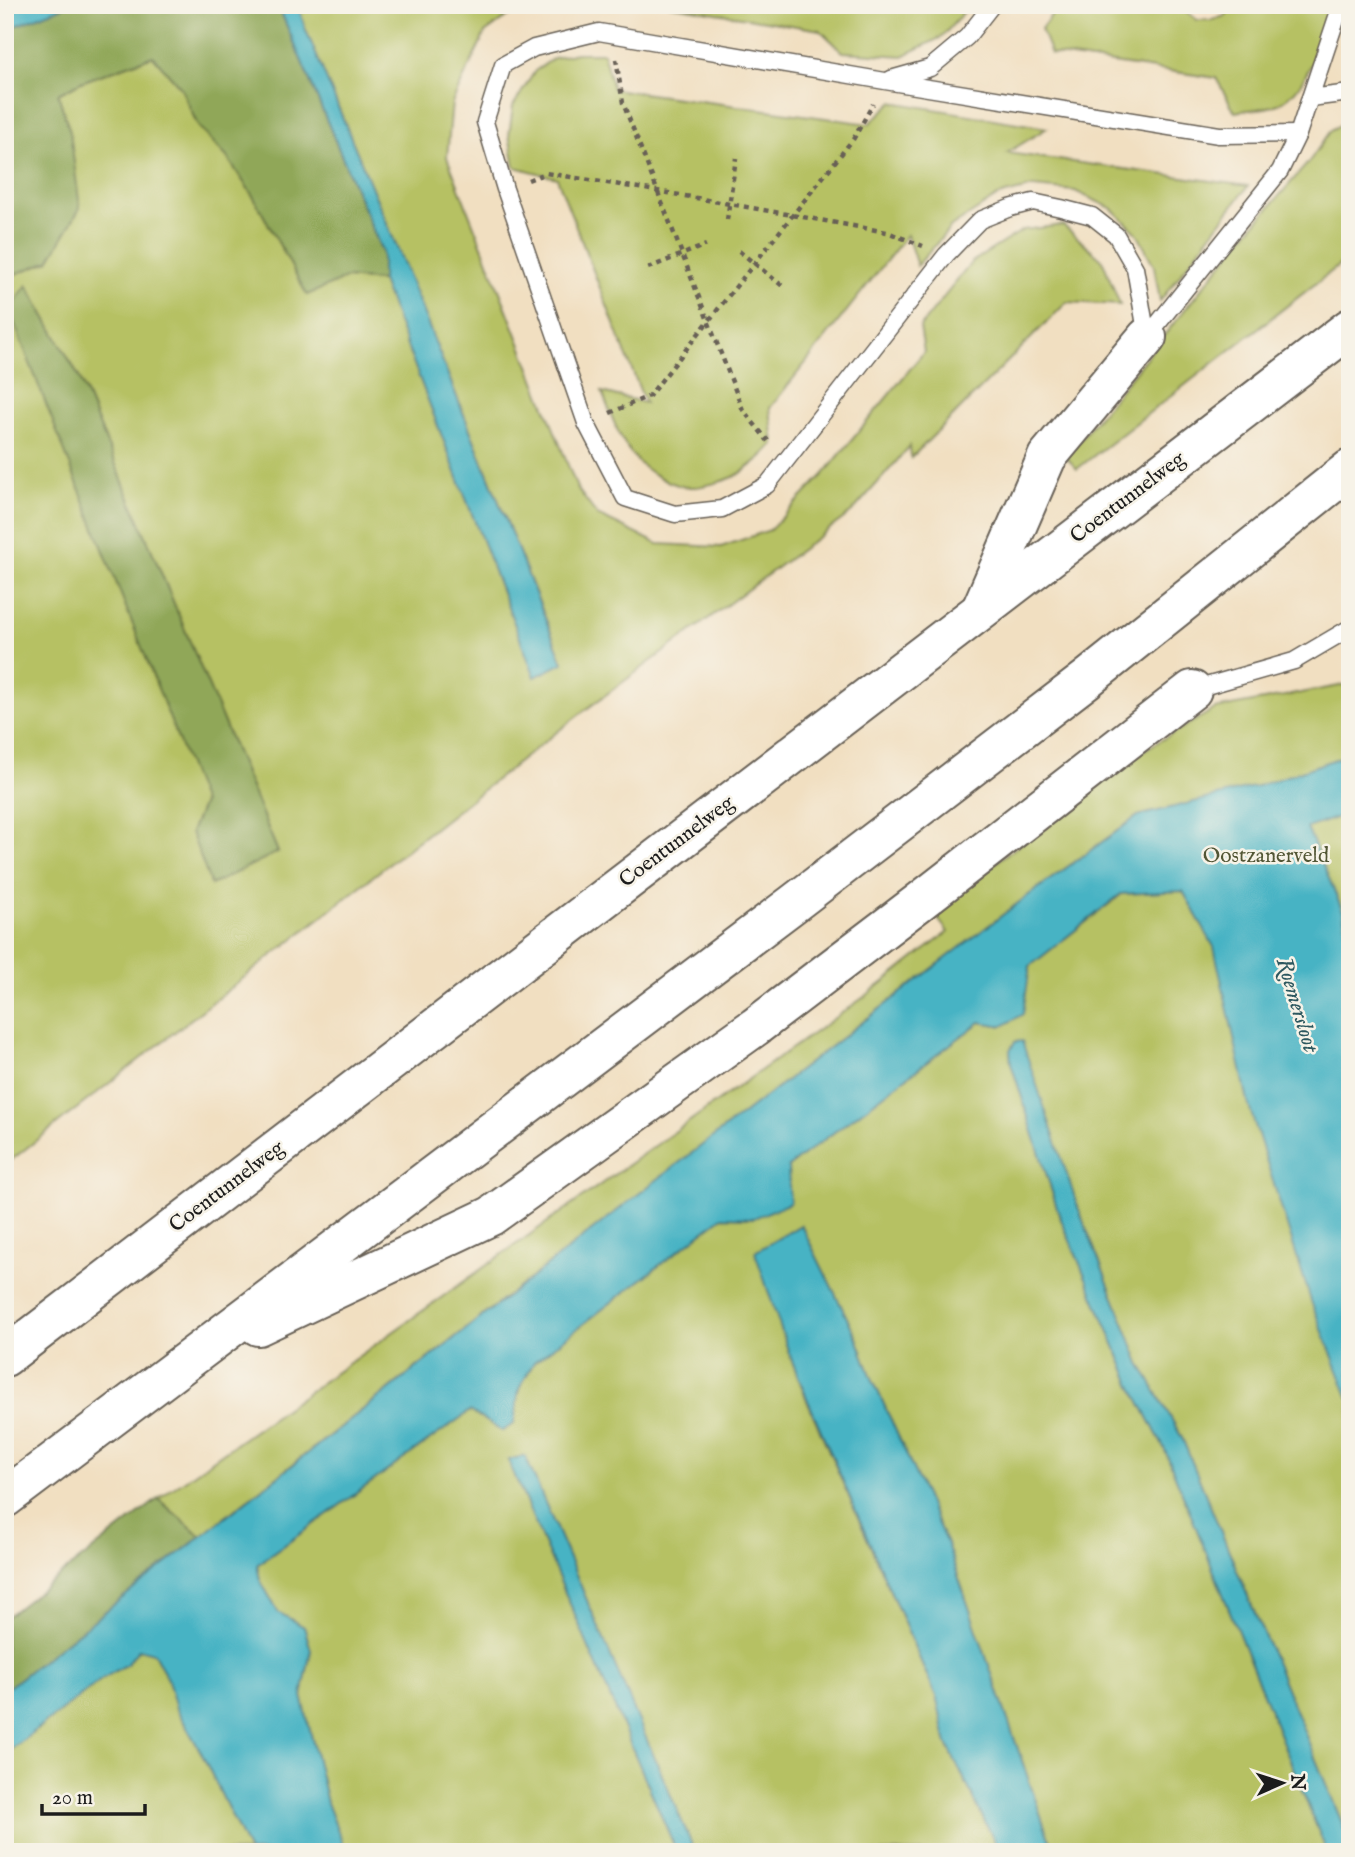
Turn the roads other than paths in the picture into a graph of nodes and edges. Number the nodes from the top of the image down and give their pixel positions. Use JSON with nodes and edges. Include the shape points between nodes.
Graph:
{"nodes":[{"id":1,"x":992,"y":5,"type":"edge"},
{"id":2,"x":1341,"y":5,"type":"edge"},
{"id":3,"x":885,"y":81,"type":"junction"},
{"id":4,"x":1350,"y":93,"type":"edge"},
{"id":5,"x":1310,"y":99,"type":"junction"},
{"id":6,"x":1298,"y":134,"type":"junction"},
{"id":7,"x":1350,"y":328,"type":"edge"},
{"id":8,"x":1147,"y":337,"type":"junction"},
{"id":9,"x":1350,"y":469,"type":"edge"},
{"id":10,"x":981,"y":610,"type":"junction"},
{"id":11,"x":1350,"y":628,"type":"edge"},
{"id":12,"x":1192,"y":690,"type":"joint"},
{"id":13,"x":5,"y":1357,"type":"edge"},
{"id":14,"x":184,"y":1362,"type":"junction"},
{"id":15,"x":5,"y":1498,"type":"edge"}],
"edges":[{"from":1,"to":3,"type":"lane","via":[[967,37],[930,68]]},
{"from":2,"to":5,"type":"lane"},
{"from":3,"to":6,"type":"lane","via":[[1219,135]]},
{"from":3,"to":8,"type":"lane","via":[[598,32],[534,48],[503,65],[485,122],[586,423],[625,498],[675,514],[722,509],[767,485],[946,255],[981,220],[1010,208],[1033,202],[1092,216],[1116,235],[1135,268]]},
{"from":4,"to":5,"type":"lane"},
{"from":5,"to":6,"type":"lane"},
{"from":6,"to":8,"type":"lane","via":[[1280,171]]},
{"from":7,"to":10,"type":"highway","name":"Coentunnelweg"},
{"from":8,"to":10,"type":"highway","via":[[1047,457]]},
{"from":9,"to":14,"type":"highway","via":[[793,904]]},
{"from":10,"to":13,"type":"highway","name":"Coentunnelweg"},
{"from":11,"to":12,"type":"lane","via":[[1294,661]]},
{"from":12,"to":14,"type":"highway","via":[[755,1027],[491,1216]]},
{"from":14,"to":15,"type":"highway"}]}
